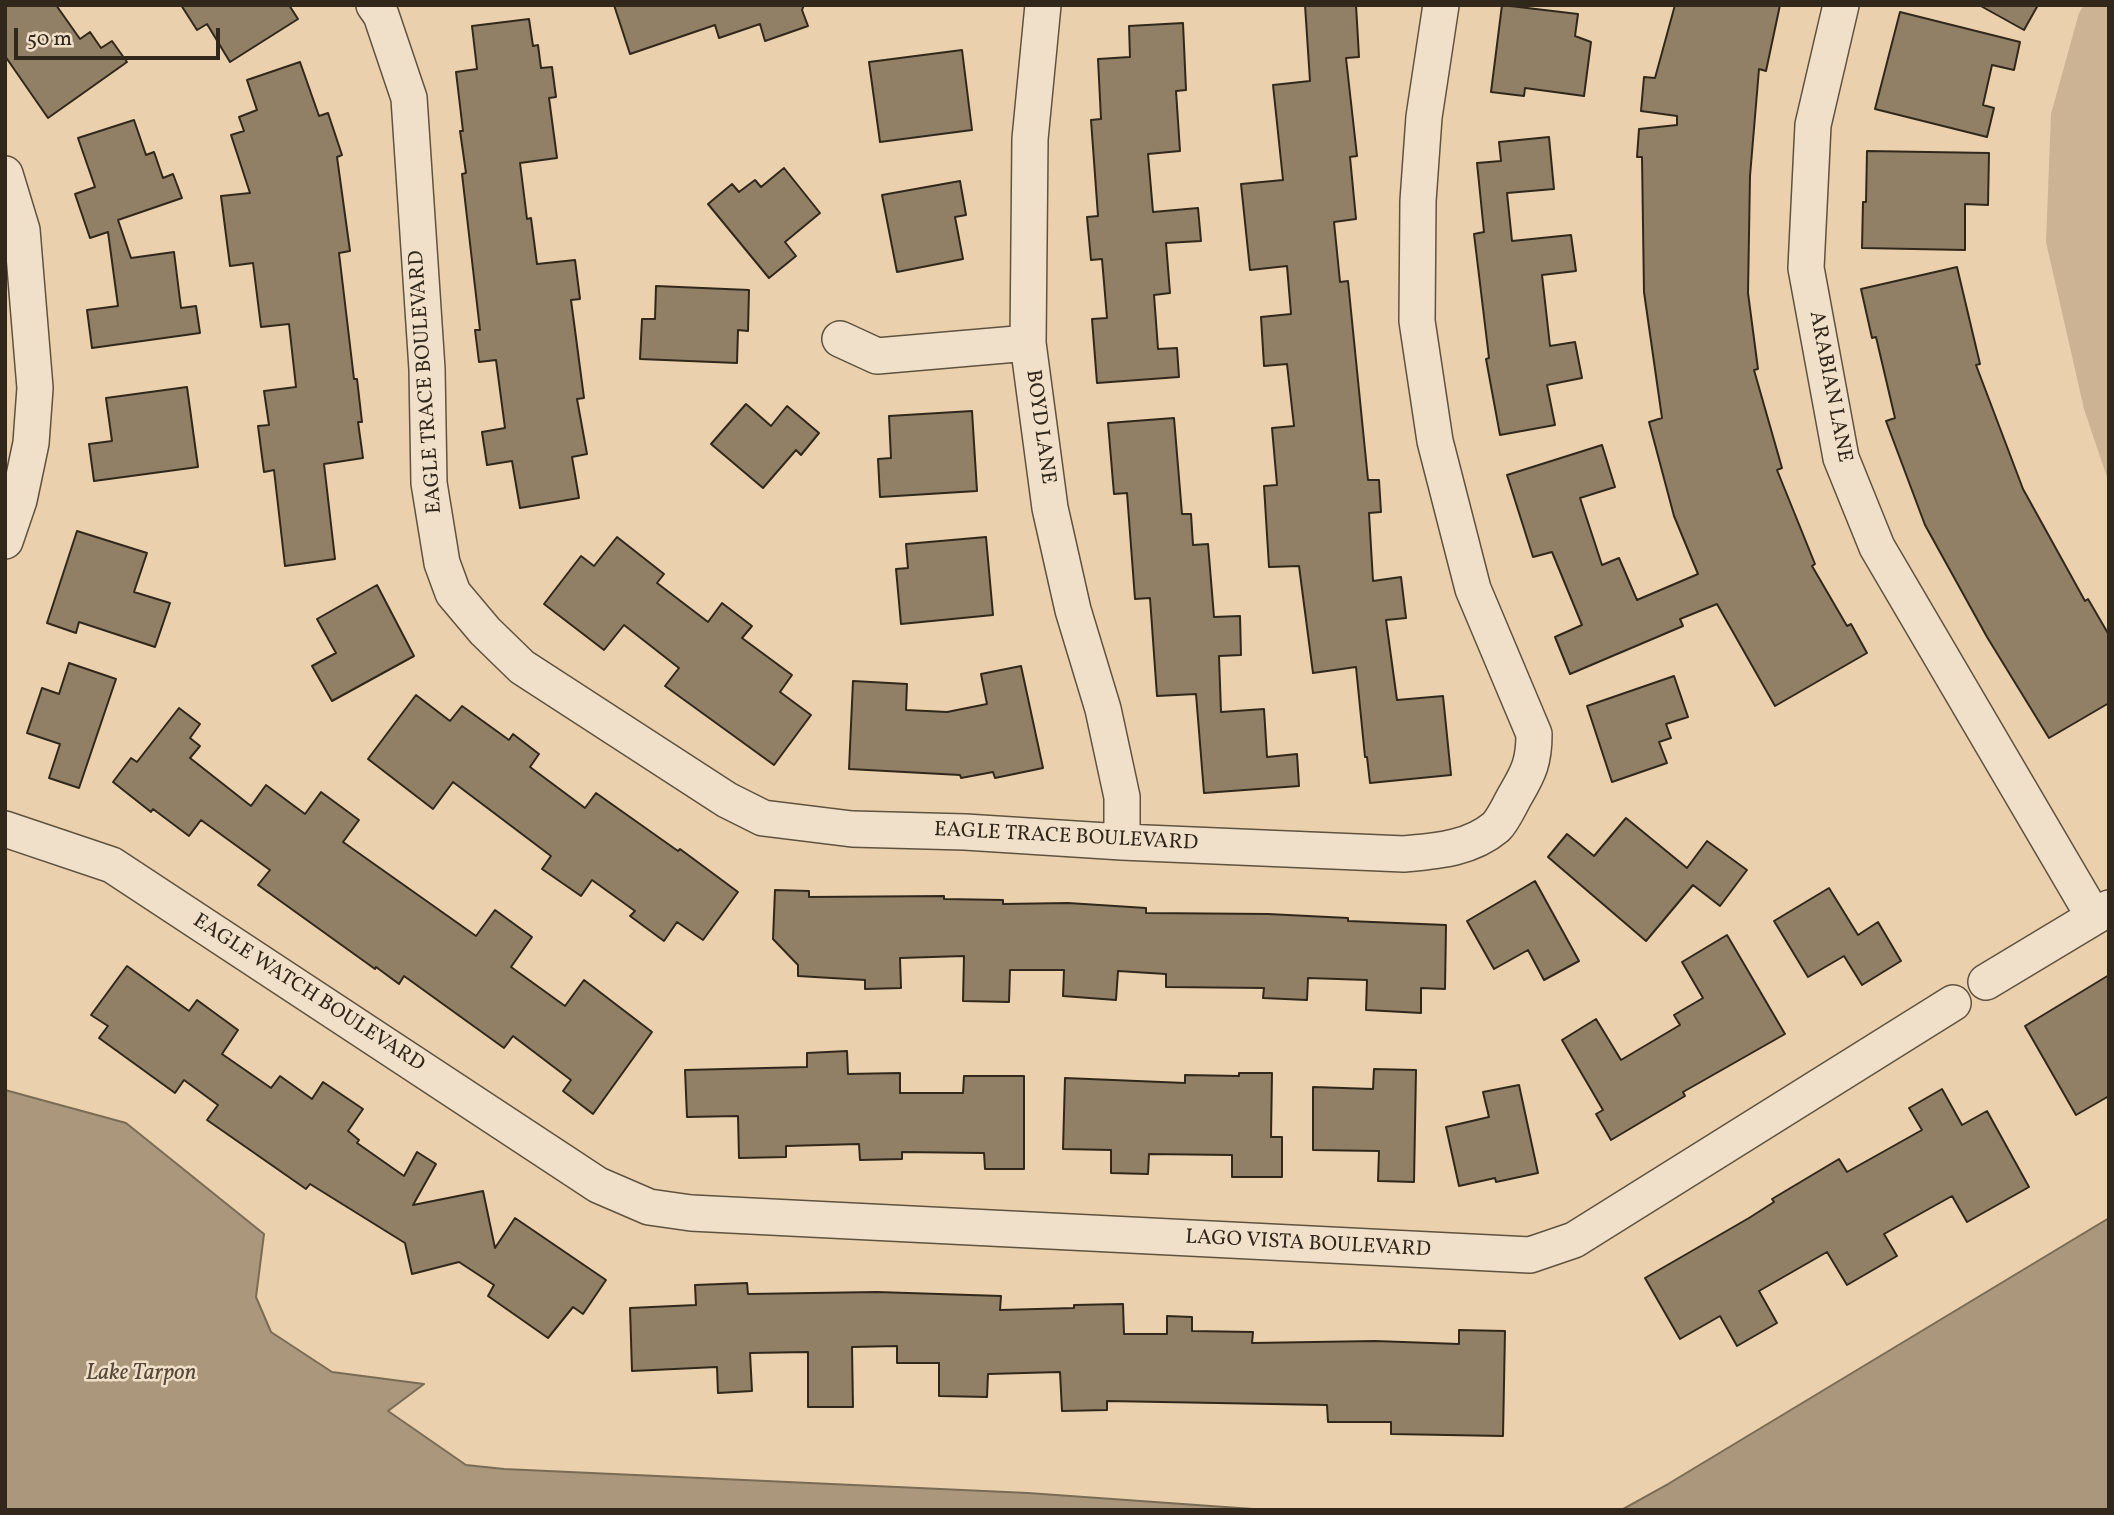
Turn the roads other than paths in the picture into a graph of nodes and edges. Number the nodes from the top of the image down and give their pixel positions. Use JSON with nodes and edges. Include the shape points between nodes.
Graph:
{"nodes":[{"id":1,"x":1043,"y":5,"type":"edge"},
{"id":2,"x":1441,"y":5,"type":"edge"},
{"id":3,"x":1841,"y":5,"type":"edge"},
{"id":4,"x":385,"y":9,"type":"edge"},
{"id":5,"x":5,"y":174,"type":"edge"},
{"id":6,"x":840,"y":339,"type":"dead end"},
{"id":7,"x":1028,"y":343,"type":"junction"},
{"id":8,"x":5,"y":541,"type":"edge"},
{"id":9,"x":5,"y":829,"type":"edge"},
{"id":10,"x":1122,"y":842,"type":"junction"},
{"id":11,"x":2101,"y":913,"type":"edge"},
{"id":12,"x":1986,"y":982,"type":"dead end"},
{"id":13,"x":1953,"y":1003,"type":"dead end"},
{"id":14,"x":598,"y":1185,"type":"joint"}],
"edges":[{"from":1,"to":7,"type":"street","name":"BOYD LANE","via":[[1030,139]]},
{"from":2,"to":10,"type":"street","name":"EAGLE TRACE BOULEVARD","via":[[1424,117],[1417,321],[1435,441],[1473,589],[1534,734],[1531,769],[1497,826],[1468,844],[1438,850],[1404,854]]},
{"from":3,"to":11,"type":"street","name":"ARABIAN LANE","via":[[1813,125],[1806,268],[1841,458],[1877,547]]},
{"from":4,"to":10,"type":"street","name":"EAGLE TRACE BOULEVARD","via":[[409,98],[427,369],[429,483],[440,550],[453,593],[485,631],[522,667],[727,800],[763,818],[852,829]]},
{"from":5,"to":8,"type":"street","via":[[22,230],[35,388],[31,443]]},
{"from":6,"to":7,"type":"street","via":[[877,356]]},
{"from":7,"to":10,"type":"street","name":"BOYD LANE","via":[[1050,508],[1073,610],[1106,722],[1122,797]]},
{"from":9,"to":14,"type":"street","name":"EAGLE WATCH BOULEVARD","via":[[113,865]]},
{"from":11,"to":12,"type":"street"},
{"from":13,"to":14,"type":"street","name":"LAGO VISTA BOULEVARD","via":[[1574,1240],[1530,1255],[691,1213],[649,1207]]}]}
